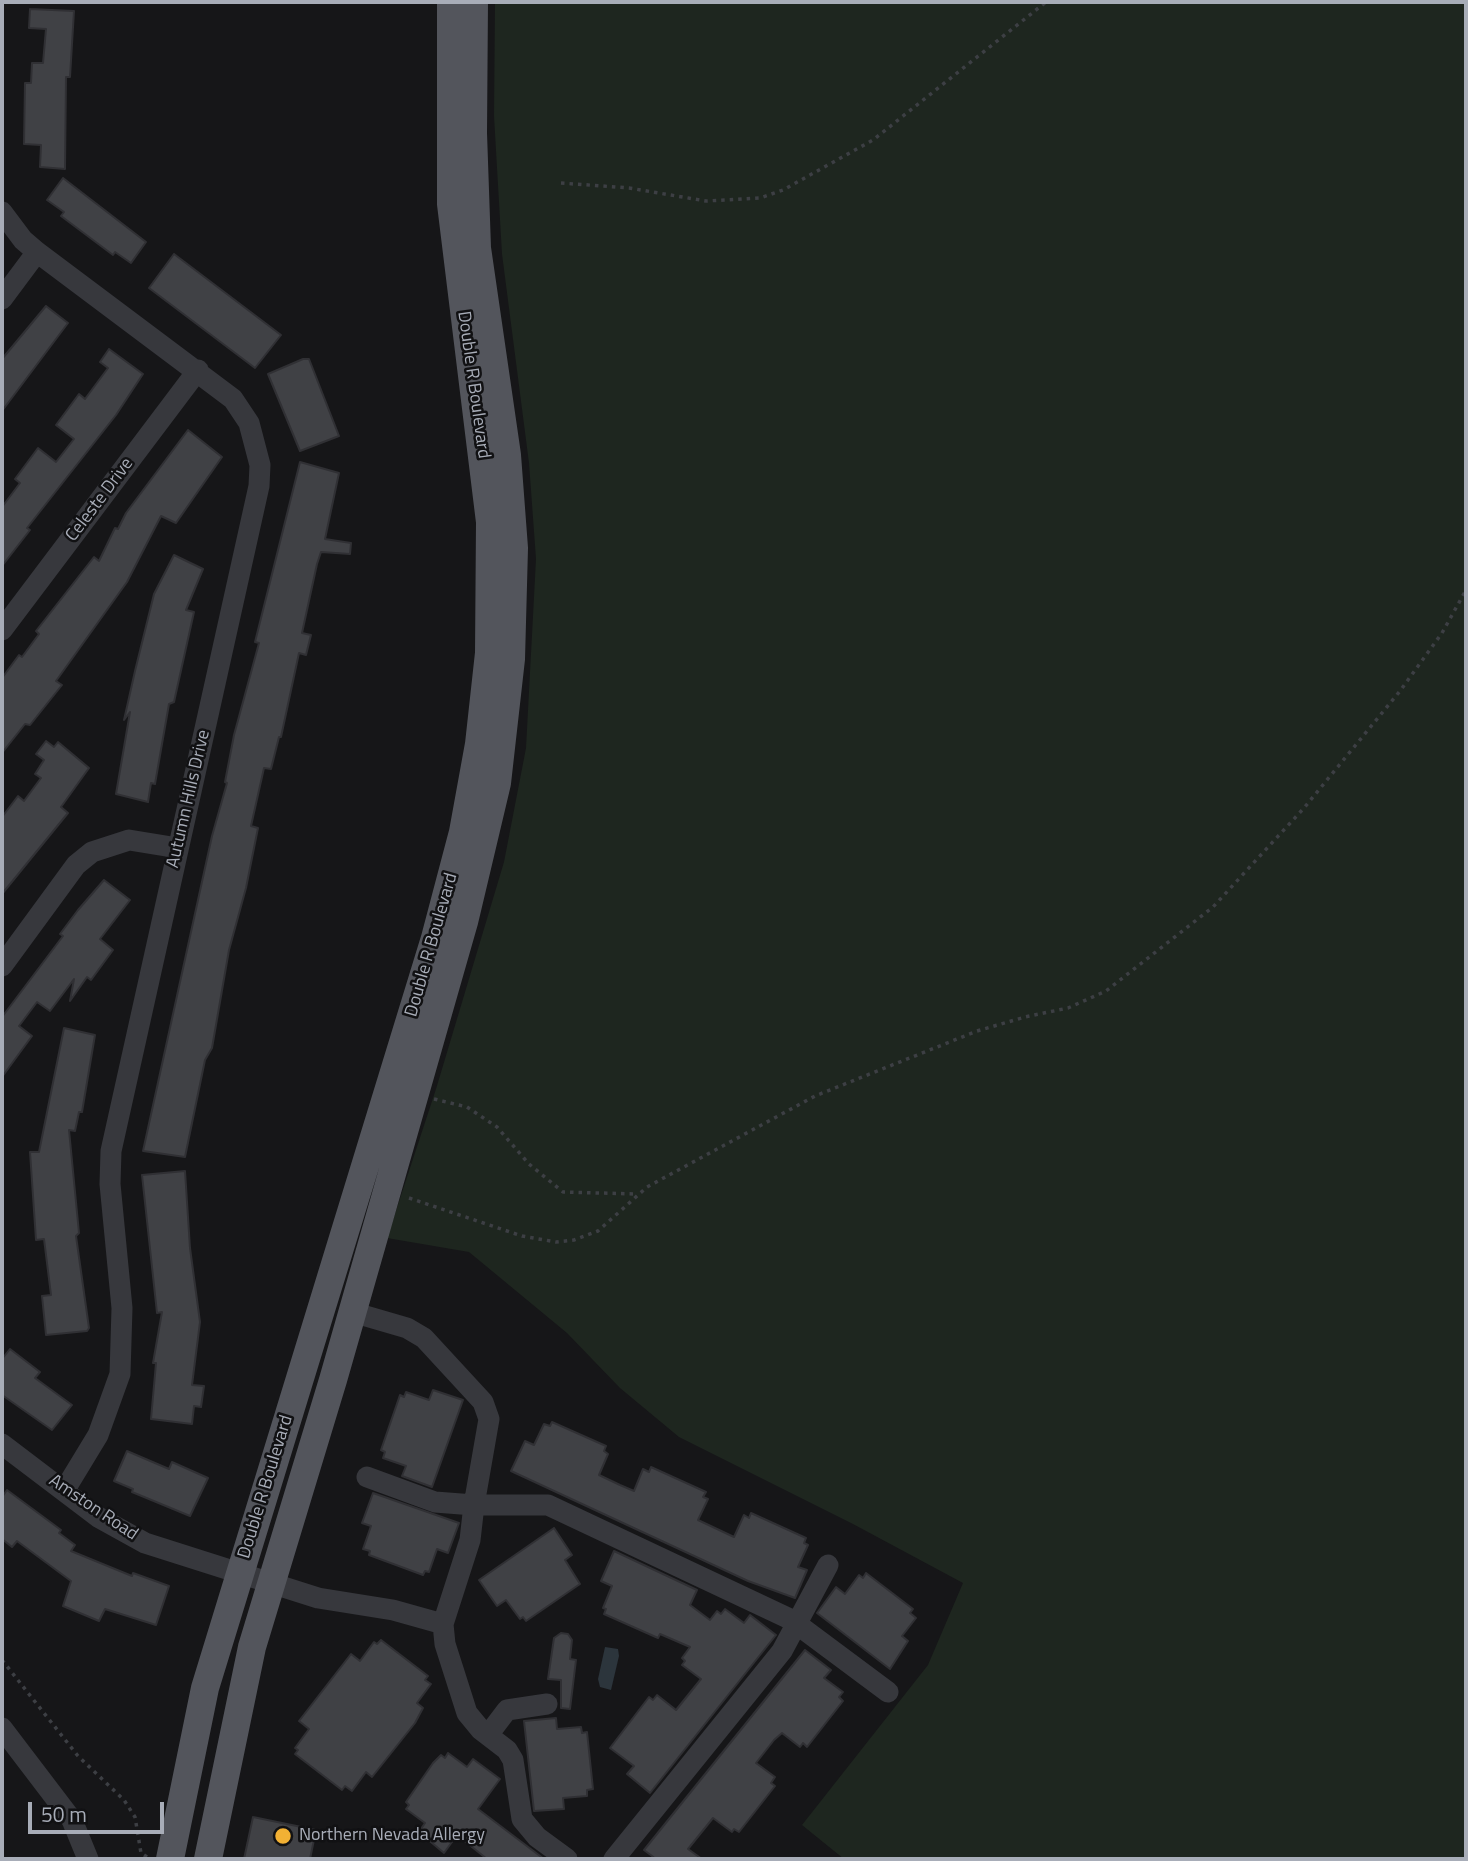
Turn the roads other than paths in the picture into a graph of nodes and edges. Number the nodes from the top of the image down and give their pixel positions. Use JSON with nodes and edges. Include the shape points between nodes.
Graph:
{"nodes":[{"id":1,"x":451,"y":2,"type":"edge"},
{"id":2,"x":474,"y":2,"type":"edge"},
{"id":3,"x":2,"y":212,"type":"edge"},
{"id":4,"x":37,"y":252,"type":"junction"},
{"id":5,"x":2,"y":299,"type":"edge"},
{"id":6,"x":198,"y":370,"type":"junction"},
{"id":7,"x":2,"y":630,"type":"edge"},
{"id":8,"x":178,"y":848,"type":"junction"},
{"id":9,"x":2,"y":966,"type":"edge"},
{"id":10,"x":352,"y":1312,"type":"junction"},
{"id":11,"x":2,"y":1444,"type":"edge"},
{"id":12,"x":367,"y":1477,"type":"dead end"},
{"id":13,"x":64,"y":1491,"type":"junction"},
{"id":14,"x":474,"y":1505,"type":"junction"},
{"id":15,"x":828,"y":1565,"type":"dead end"},
{"id":16,"x":240,"y":1572,"type":"junction"},
{"id":17,"x":272,"y":1581,"type":"junction"},
{"id":18,"x":443,"y":1623,"type":"junction"},
{"id":19,"x":797,"y":1623,"type":"junction"},
{"id":20,"x":888,"y":1692,"type":"dead end"},
{"id":21,"x":547,"y":1704,"type":"dead end"},
{"id":22,"x":2,"y":1728,"type":"edge"},
{"id":23,"x":488,"y":1735,"type":"junction"},
{"id":24,"x":88,"y":1859,"type":"edge"},
{"id":25,"x":170,"y":1859,"type":"edge"},
{"id":26,"x":208,"y":1859,"type":"edge"},
{"id":27,"x":567,"y":1859,"type":"edge"},
{"id":28,"x":614,"y":1859,"type":"edge"}],
"edges":[{"from":1,"to":16,"type":"main road","name":"Double R Boulevard","via":[[451,204],[490,522],[491,612],[485,700],[468,805],[435,938]]},
{"from":2,"to":10,"type":"main road","name":"Double R Boulevard","via":[[477,236],[507,454],[513,537],[509,694],[479,867]]},
{"from":3,"to":4,"type":"street","name":"Autumn Hills Drive"},
{"from":4,"to":5,"type":"street"},
{"from":4,"to":6,"type":"street","name":"Autumn Hills Drive"},
{"from":6,"to":7,"type":"street","name":"Celeste Drive"},
{"from":6,"to":8,"type":"street","name":"Autumn Hills Drive","via":[[242,408],[257,443],[260,465]]},
{"from":8,"to":9,"type":"street","via":[[129,840],[92,852],[76,864]]},
{"from":8,"to":13,"type":"street","name":"Autumn Hills Drive","via":[[111,1151],[122,1308],[120,1374],[98,1435]]},
{"from":10,"to":14,"type":"street","via":[[416,1332],[483,1402],[489,1419]]},
{"from":10,"to":17,"type":"main road","name":"Double R Boulevard"},
{"from":11,"to":13,"type":"street","name":"Amston Road"},
{"from":12,"to":14,"type":"street","via":[[435,1502]]},
{"from":13,"to":16,"type":"street","name":"Amston Road","via":[[145,1543]]},
{"from":14,"to":18,"type":"street","via":[[470,1540]]},
{"from":14,"to":19,"type":"street","via":[[548,1505]]},
{"from":15,"to":19,"type":"street"},
{"from":16,"to":17,"type":"street","name":"Amston Road"},
{"from":16,"to":25,"type":"main road","name":"Double R Boulevard","via":[[205,1688]]},
{"from":17,"to":18,"type":"street","name":"Amston Road","via":[[326,1600]]},
{"from":17,"to":26,"type":"main road","name":"Double R Boulevard","via":[[245,1677]]},
{"from":18,"to":23,"type":"street","via":[[467,1713]]},
{"from":19,"to":20,"type":"street"},
{"from":19,"to":28,"type":"street","via":[[769,1667]]},
{"from":21,"to":23,"type":"street","via":[[507,1710]]},
{"from":22,"to":24,"type":"street","via":[[72,1820]]},
{"from":23,"to":27,"type":"street","via":[[513,1760],[520,1813],[526,1825]]}]}
